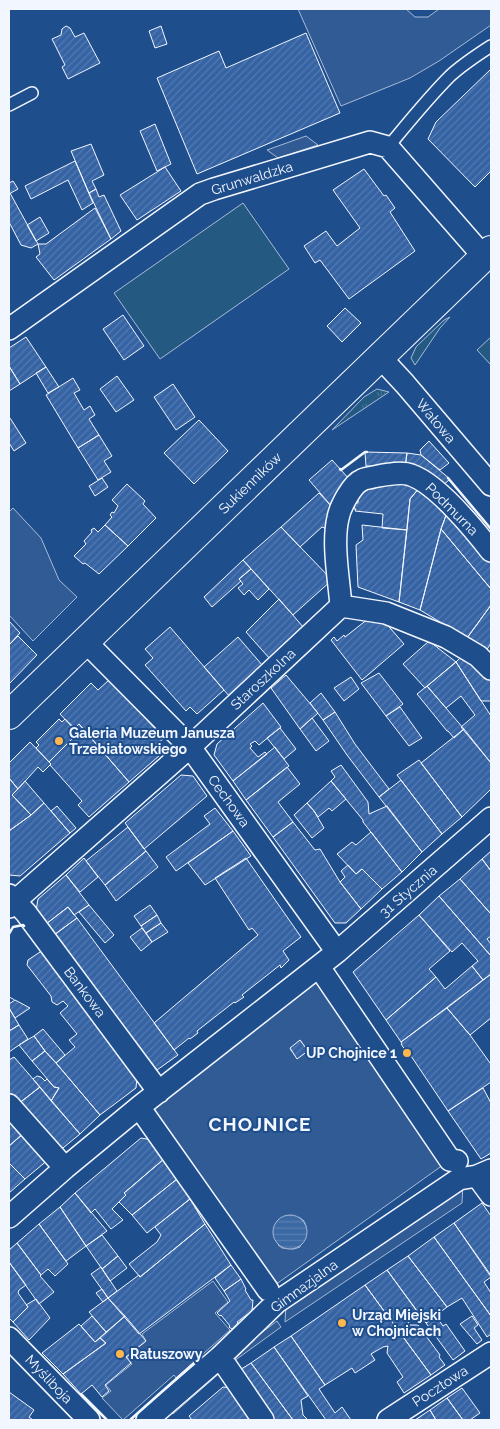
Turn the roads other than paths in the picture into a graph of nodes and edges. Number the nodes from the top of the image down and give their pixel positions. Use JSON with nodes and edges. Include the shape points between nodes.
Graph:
{"nodes":[{"id":1,"x":491,"y":46,"type":"edge"},
{"id":2,"x":32,"y":92,"type":"dead end"},
{"id":3,"x":9,"y":105,"type":"edge"},
{"id":4,"x":388,"y":147,"type":"junction"},
{"id":5,"x":487,"y":253,"type":"edge"},
{"id":6,"x":10,"y":324,"type":"edge"},
{"id":7,"x":380,"y":357,"type":"junction"},
{"id":8,"x":491,"y":486,"type":"edge"},
{"id":9,"x":491,"y":551,"type":"edge"},
{"id":10,"x":341,"y":606,"type":"junction"},
{"id":11,"x":85,"y":640,"type":"junction"},
{"id":12,"x":491,"y":669,"type":"edge"},
{"id":13,"x":9,"y":715,"type":"edge"},
{"id":14,"x":190,"y":747,"type":"junction"},
{"id":15,"x":491,"y":818,"type":"edge"},
{"id":16,"x":11,"y":901,"type":"edge"},
{"id":17,"x":327,"y":961,"type":"junction"},
{"id":18,"x":159,"y":1092,"type":"junction"},
{"id":19,"x":9,"y":1105,"type":"edge"},
{"id":20,"x":139,"y":1107,"type":"junction"},
{"id":21,"x":457,"y":1161,"type":"joint"},
{"id":22,"x":65,"y":1168,"type":"junction"},
{"id":23,"x":484,"y":1173,"type":"edge"},
{"id":24,"x":491,"y":1195,"type":"edge"},
{"id":25,"x":9,"y":1217,"type":"edge"},
{"id":26,"x":268,"y":1290,"type":"dead end"},
{"id":27,"x":9,"y":1338,"type":"edge"},
{"id":28,"x":491,"y":1353,"type":"edge"},
{"id":29,"x":220,"y":1357,"type":"junction"},
{"id":30,"x":89,"y":1420,"type":"edge"},
{"id":31,"x":147,"y":1420,"type":"edge"},
{"id":32,"x":263,"y":1420,"type":"edge"},
{"id":33,"x":388,"y":1420,"type":"edge"}],
"edges":[{"from":1,"to":4,"type":"lane","via":[[464,64],[431,95]]},
{"from":2,"to":3,"type":"lane"},
{"from":4,"to":5,"type":"street"},
{"from":4,"to":6,"type":"street","name":"Grunwaldzka","via":[[370,142],[362,144],[200,194]]},
{"from":5,"to":7,"type":"main road","name":"Sukienników"},
{"from":7,"to":8,"type":"street","name":"Wałowa"},
{"from":7,"to":11,"type":"main road","name":"Sukienników"},
{"from":9,"to":10,"type":"street","name":"Podmurna","via":[[426,482],[410,474],[361,480],[347,497],[338,518],[336,549]]},
{"from":10,"to":12,"type":"street","via":[[386,613],[446,638],[478,656]]},
{"from":10,"to":14,"type":"street","name":"Staroszkolna"},
{"from":11,"to":13,"type":"main road","name":"Sukienników"},
{"from":11,"to":14,"type":"street","name":"Cechowa"},
{"from":14,"to":16,"type":"street","name":"Staroszkolna"},
{"from":14,"to":17,"type":"street","name":"Cechowa"},
{"from":15,"to":17,"type":"street","name":"31 Stycznia"},
{"from":16,"to":18,"type":"street","name":"Bankowa","via":[[32,920]]},
{"from":17,"to":18,"type":"street","name":"31 Stycznia"},
{"from":17,"to":21,"type":"street","name":"Cechowa","via":[[450,1160]]},
{"from":18,"to":20,"type":"street","name":"31 Stycznia"},
{"from":19,"to":22,"type":"street"},
{"from":20,"to":22,"type":"street","name":"31 Stycznia"},
{"from":20,"to":26,"type":"street"},
{"from":21,"to":23,"type":"lane"},
{"from":22,"to":25,"type":"street","name":"31 Stycznia"},
{"from":23,"to":24,"type":"street"},
{"from":23,"to":29,"type":"street","name":"Gimnazjalna","via":[[460,1179],[277,1302]]},
{"from":27,"to":30,"type":"street","name":"Myśliboja"},
{"from":28,"to":33,"type":"street","name":"Pocztowa"},
{"from":29,"to":31,"type":"street","name":"Gimnazjalna"},
{"from":29,"to":32,"type":"street"}]}
